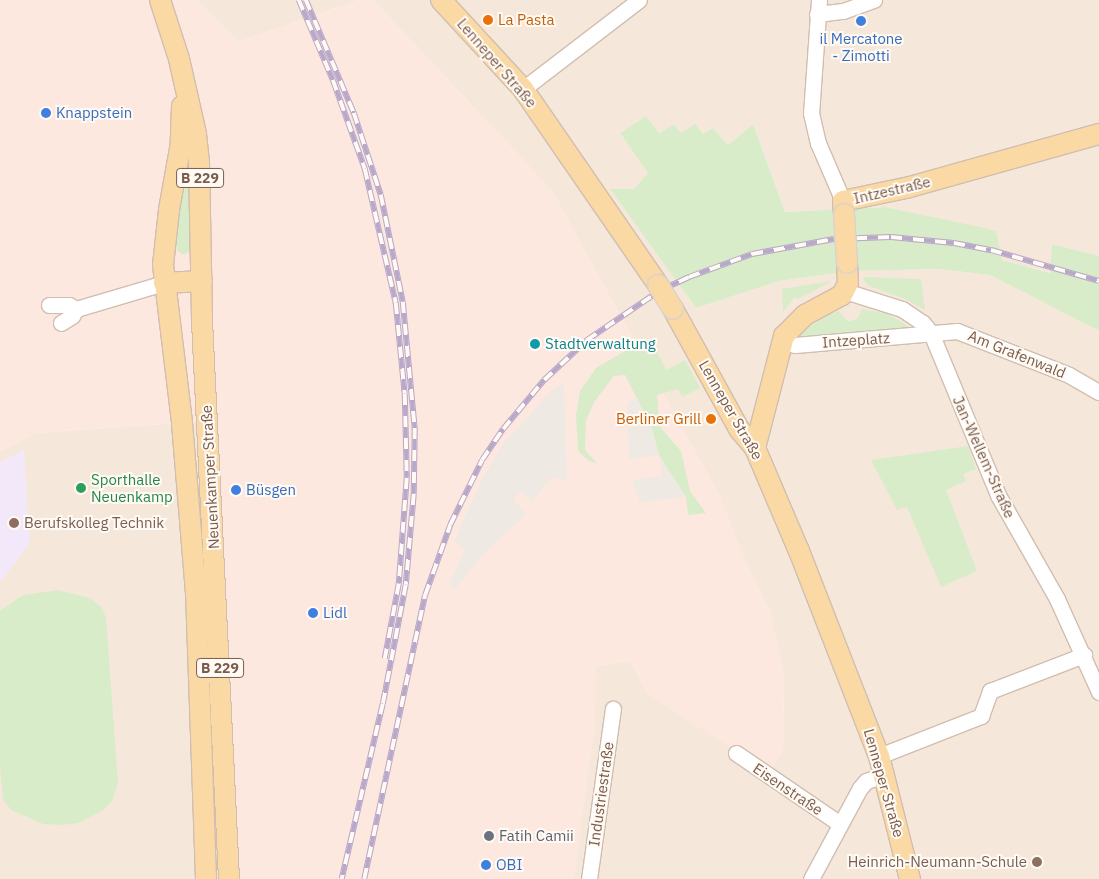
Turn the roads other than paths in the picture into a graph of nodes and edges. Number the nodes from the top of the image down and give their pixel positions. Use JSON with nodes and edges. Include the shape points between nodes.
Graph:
{"nodes":[{"id":1,"x":160,"y":0,"type":"edge"},
{"id":2,"x":441,"y":0,"type":"edge"},
{"id":3,"x":639,"y":0,"type":"edge"},
{"id":4,"x":874,"y":0,"type":"edge"},
{"id":5,"x":818,"y":7,"type":"edge"},
{"id":6,"x":182,"y":76,"type":"junction"},
{"id":7,"x":523,"y":89,"type":"junction"},
{"id":8,"x":1099,"y":134,"type":"edge"},
{"id":9,"x":843,"y":208,"type":"junction"},
{"id":10,"x":202,"y":280,"type":"junction"},
{"id":11,"x":164,"y":283,"type":"junction"},
{"id":12,"x":845,"y":291,"type":"junction"},
{"id":13,"x":49,"y":305,"type":"dead end"},
{"id":14,"x":76,"y":309,"type":"junction"},
{"id":15,"x":61,"y":323,"type":"dead end"},
{"id":16,"x":930,"y":333,"type":"junction"},
{"id":17,"x":782,"y":342,"type":"junction"},
{"id":18,"x":1099,"y":392,"type":"edge"},
{"id":19,"x":755,"y":448,"type":"junction"},
{"id":20,"x":1084,"y":655,"type":"junction"},
{"id":21,"x":1099,"y":692,"type":"edge"},
{"id":22,"x":613,"y":709,"type":"dead end"},
{"id":23,"x":736,"y":753,"type":"dead end"},
{"id":24,"x":879,"y":756,"type":"junction"},
{"id":25,"x":885,"y":775,"type":"junction"},
{"id":26,"x":840,"y":824,"type":"junction"},
{"id":27,"x":206,"y":879,"type":"edge"},
{"id":28,"x":229,"y":879,"type":"edge"},
{"id":29,"x":589,"y":879,"type":"edge"},
{"id":30,"x":811,"y":879,"type":"edge"},
{"id":31,"x":910,"y":879,"type":"edge"}],
"edges":[{"from":1,"to":6,"type":"main road","name":"Neuenkamper Straße","number":"B 229"},
{"from":2,"to":7,"type":"main road","name":"Lenneper Straße"},
{"from":3,"to":7,"type":"street"},
{"from":4,"to":5,"type":"street","via":[[843,11]]},
{"from":5,"to":9,"type":"street","via":[[811,92],[812,122]]},
{"from":6,"to":10,"type":"main road","name":"Neuenkamper Straße","number":"B 229","via":[[196,134]]},
{"from":6,"to":11,"type":"main road","name":"Neuenkamper Straße","number":"B 229","via":[[181,143],[164,247]]},
{"from":7,"to":19,"type":"main road","name":"Lenneper Straße","bridge":true,"via":[[658,285],[739,429]]},
{"from":8,"to":9,"type":"main road","name":"Intzestraße"},
{"from":9,"to":12,"type":"main road","name":"Intzestraße","bridge":true,"via":[[847,263]]},
{"from":10,"to":11,"type":"main road"},
{"from":10,"to":28,"type":"main road","name":"Neuenkamper Straße","number":"B 229"},
{"from":11,"to":14,"type":"street"},
{"from":11,"to":27,"type":"main road","name":"Neuenkamper Straße","number":"B 229","via":[[182,423],[196,592]]},
{"from":12,"to":16,"type":"street","name":"Jan-Wellem-Straße","via":[[902,309],[923,323]]},
{"from":12,"to":17,"type":"main road","via":[[796,323]]},
{"from":13,"to":14,"type":"street","via":[[69,305]]},
{"from":14,"to":15,"type":"street"},
{"from":16,"to":17,"type":"street","name":"Intzeplatz","via":[[795,345]]},
{"from":16,"to":18,"type":"street","name":"Am Grafenwald","via":[[968,333],[1084,381]]},
{"from":16,"to":20,"type":"street","name":"Jan-Wellem-Straße","via":[[998,495],[1057,599]]},
{"from":17,"to":19,"type":"main road"},
{"from":19,"to":24,"type":"main road","name":"Lenneper Straße","via":[[811,579]]},
{"from":20,"to":21,"type":"street","name":"Jan-Wellem-Straße"},
{"from":20,"to":24,"type":"street","via":[[990,691],[981,716]]},
{"from":22,"to":29,"type":"street","name":"Industriestraße"},
{"from":23,"to":26,"type":"street","name":"Eisenstraße"},
{"from":24,"to":25,"type":"main road","name":"Lenneper Straße"},
{"from":25,"to":26,"type":"street","via":[[866,781]]},
{"from":25,"to":31,"type":"main road","name":"Lenneper Straße"},
{"from":26,"to":30,"type":"street"}]}
